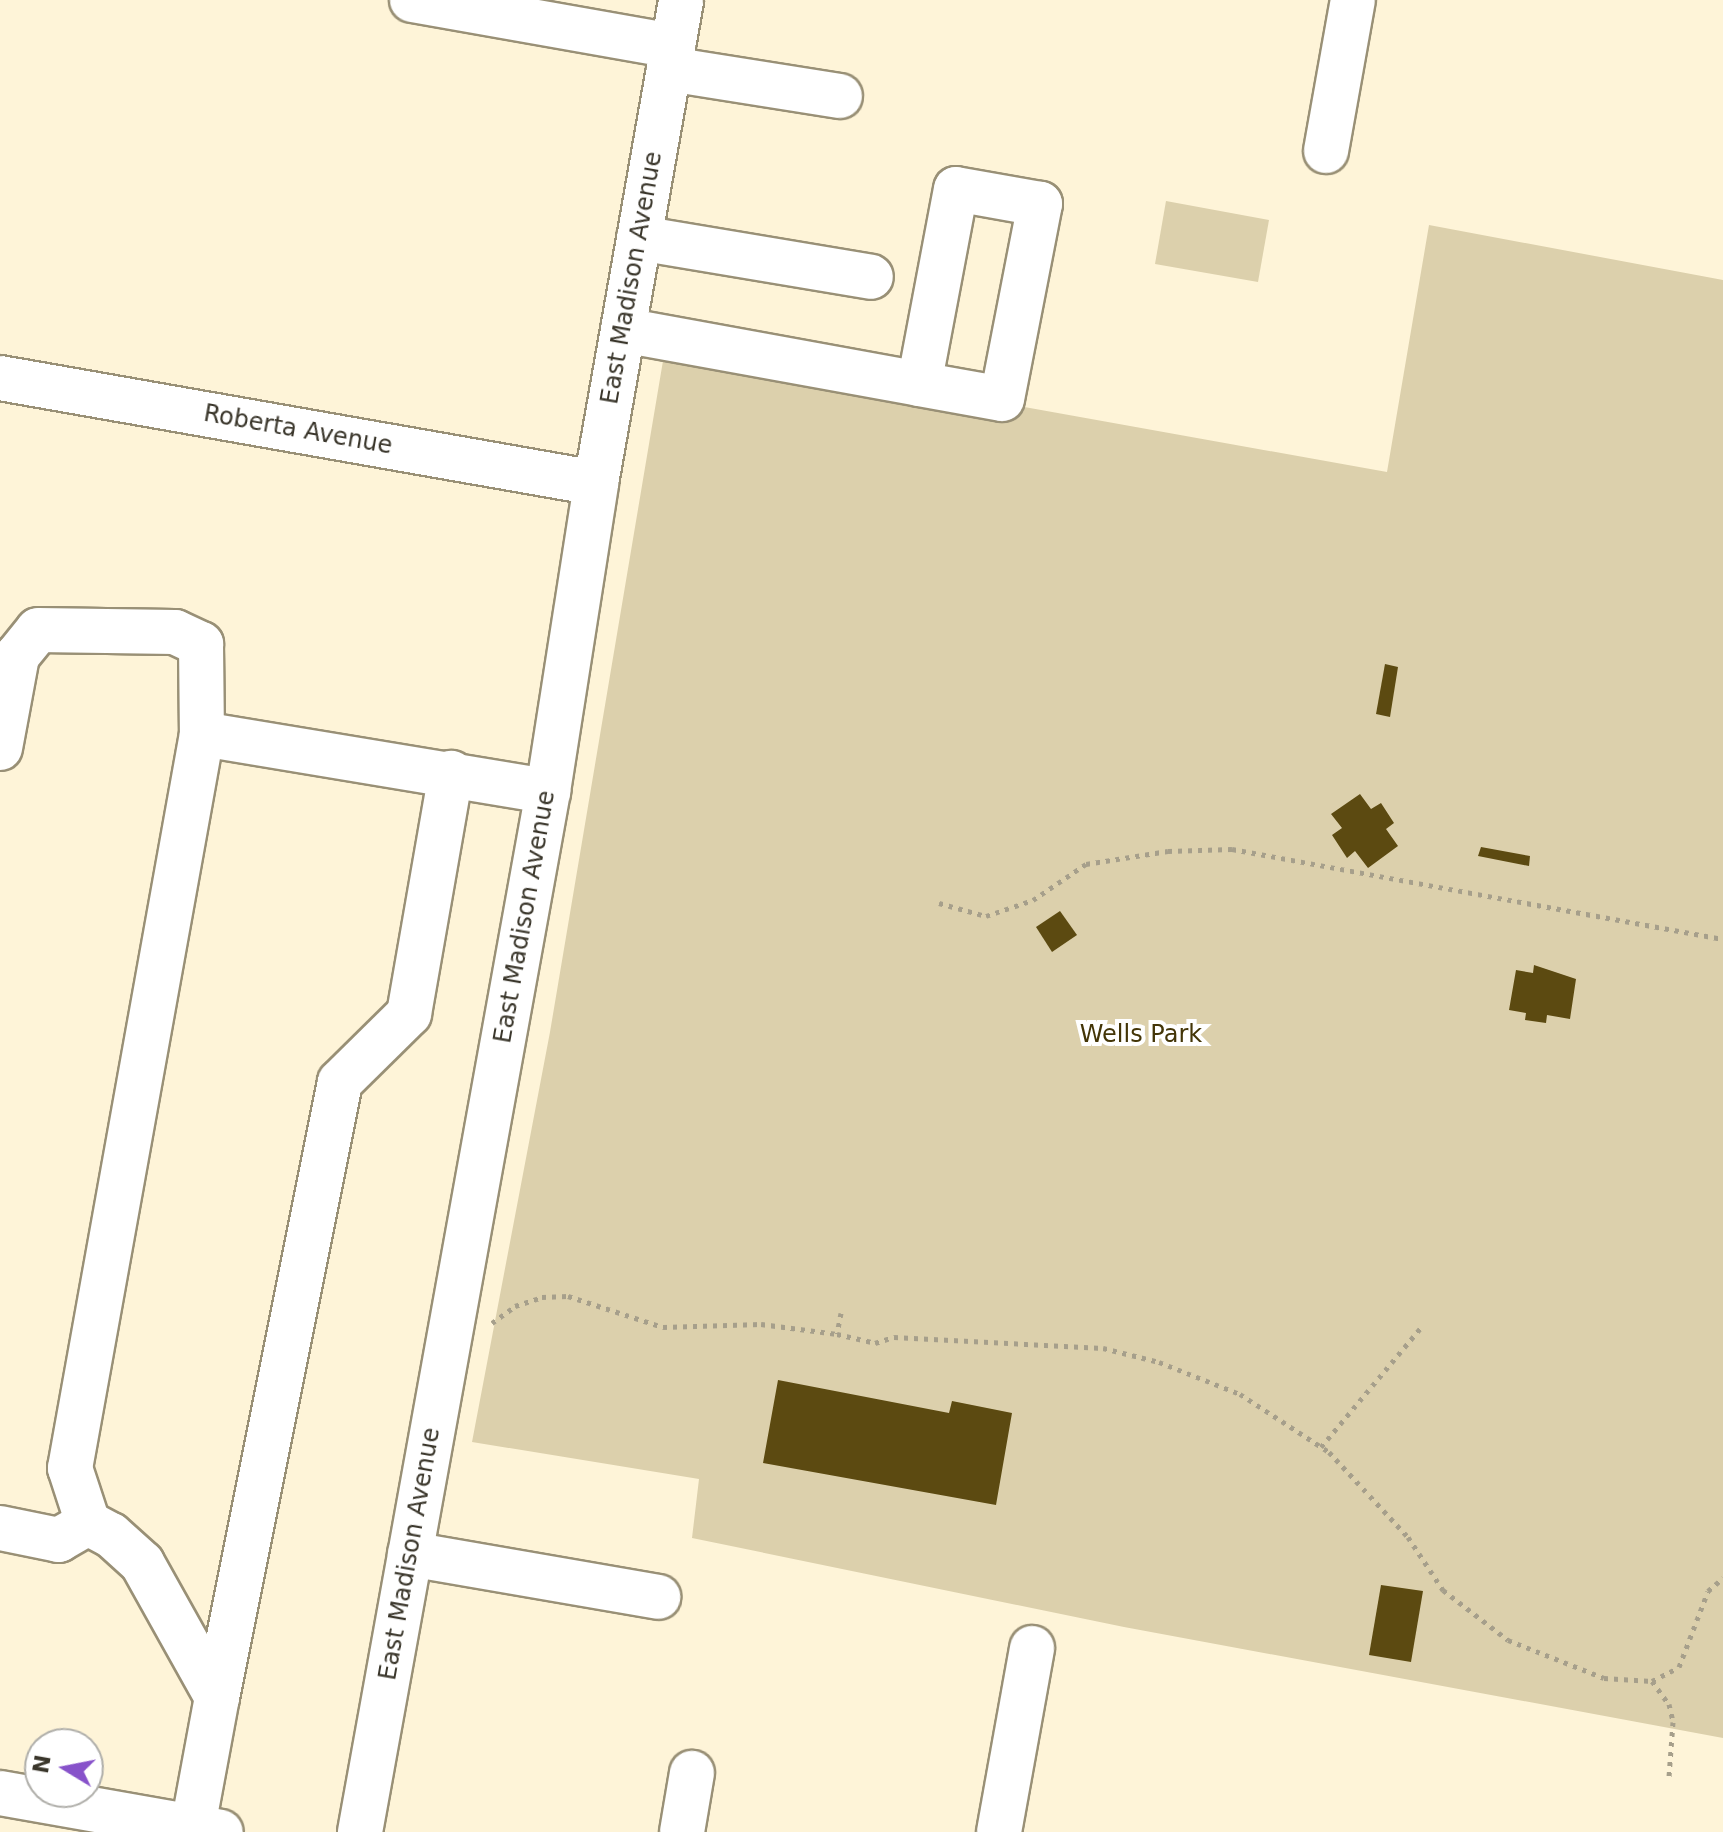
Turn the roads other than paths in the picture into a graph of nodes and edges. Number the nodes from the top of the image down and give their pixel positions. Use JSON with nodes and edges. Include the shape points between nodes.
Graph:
{"nodes":[{"id":1,"x":412,"y":0,"type":"edge"},
{"id":2,"x":681,"y":0,"type":"edge"},
{"id":3,"x":1353,"y":0,"type":"edge"},
{"id":4,"x":671,"y":57,"type":"junction"},
{"id":5,"x":840,"y":96,"type":"dead end"},
{"id":6,"x":1326,"y":151,"type":"dead end"},
{"id":7,"x":639,"y":238,"type":"junction"},
{"id":8,"x":871,"y":277,"type":"dead end"},
{"id":9,"x":623,"y":330,"type":"junction"},
{"id":10,"x":0,"y":378,"type":"edge"},
{"id":11,"x":919,"y":384,"type":"junction"},
{"id":12,"x":596,"y":483,"type":"junction"},
{"id":13,"x":202,"y":734,"type":"junction"},
{"id":14,"x":0,"y":748,"type":"edge"},
{"id":15,"x":451,"y":773,"type":"junction"},
{"id":16,"x":548,"y":791,"type":"junction"},
{"id":17,"x":88,"y":1523,"type":"junction"},
{"id":18,"x":0,"y":1528,"type":"edge"},
{"id":19,"x":410,"y":1554,"type":"junction"},
{"id":20,"x":658,"y":1597,"type":"dead end"},
{"id":21,"x":1032,"y":1648,"type":"dead end"},
{"id":22,"x":217,"y":1697,"type":"junction"},
{"id":23,"x":692,"y":1773,"type":"dead end"},
{"id":24,"x":0,"y":1793,"type":"edge"},
{"id":25,"x":208,"y":1829,"type":"edge"},
{"id":26,"x":360,"y":1832,"type":"edge"},
{"id":27,"x":682,"y":1832,"type":"edge"},
{"id":28,"x":999,"y":1832,"type":"edge"}],
"edges":[{"from":1,"to":4,"type":"street"},
{"from":2,"to":4,"type":"street","name":"East Madison Avenue"},
{"from":3,"to":6,"type":"street"},
{"from":4,"to":5,"type":"street"},
{"from":4,"to":7,"type":"street","name":"East Madison Avenue"},
{"from":7,"to":8,"type":"street"},
{"from":7,"to":9,"type":"street","name":"East Madison Avenue"},
{"from":9,"to":11,"type":"street"},
{"from":9,"to":12,"type":"street","name":"East Madison Avenue"},
{"from":10,"to":12,"type":"street","name":"Roberta Avenue"},
{"from":11,"to":11,"type":"street","via":[[1002,399],[1040,204],[956,189]]},
{"from":12,"to":16,"type":"street","name":"East Madison Avenue"},
{"from":13,"to":14,"type":"street","via":[[201,644],[175,632],[38,630],[17,656]]},
{"from":13,"to":15,"type":"street"},
{"from":13,"to":17,"type":"street","via":[[70,1468]]},
{"from":15,"to":16,"type":"street"},
{"from":15,"to":22,"type":"street","via":[[409,1014],[340,1082]]},
{"from":16,"to":19,"type":"street","name":"East Madison Avenue"},
{"from":17,"to":18,"type":"street","via":[[59,1540]]},
{"from":17,"to":22,"type":"street","via":[[111,1535],[142,1563]]},
{"from":19,"to":20,"type":"street"},
{"from":19,"to":26,"type":"street","name":"East Madison Avenue"},
{"from":21,"to":28,"type":"street"},
{"from":22,"to":25,"type":"street"},
{"from":23,"to":27,"type":"street"},
{"from":24,"to":25,"type":"street"}]}
